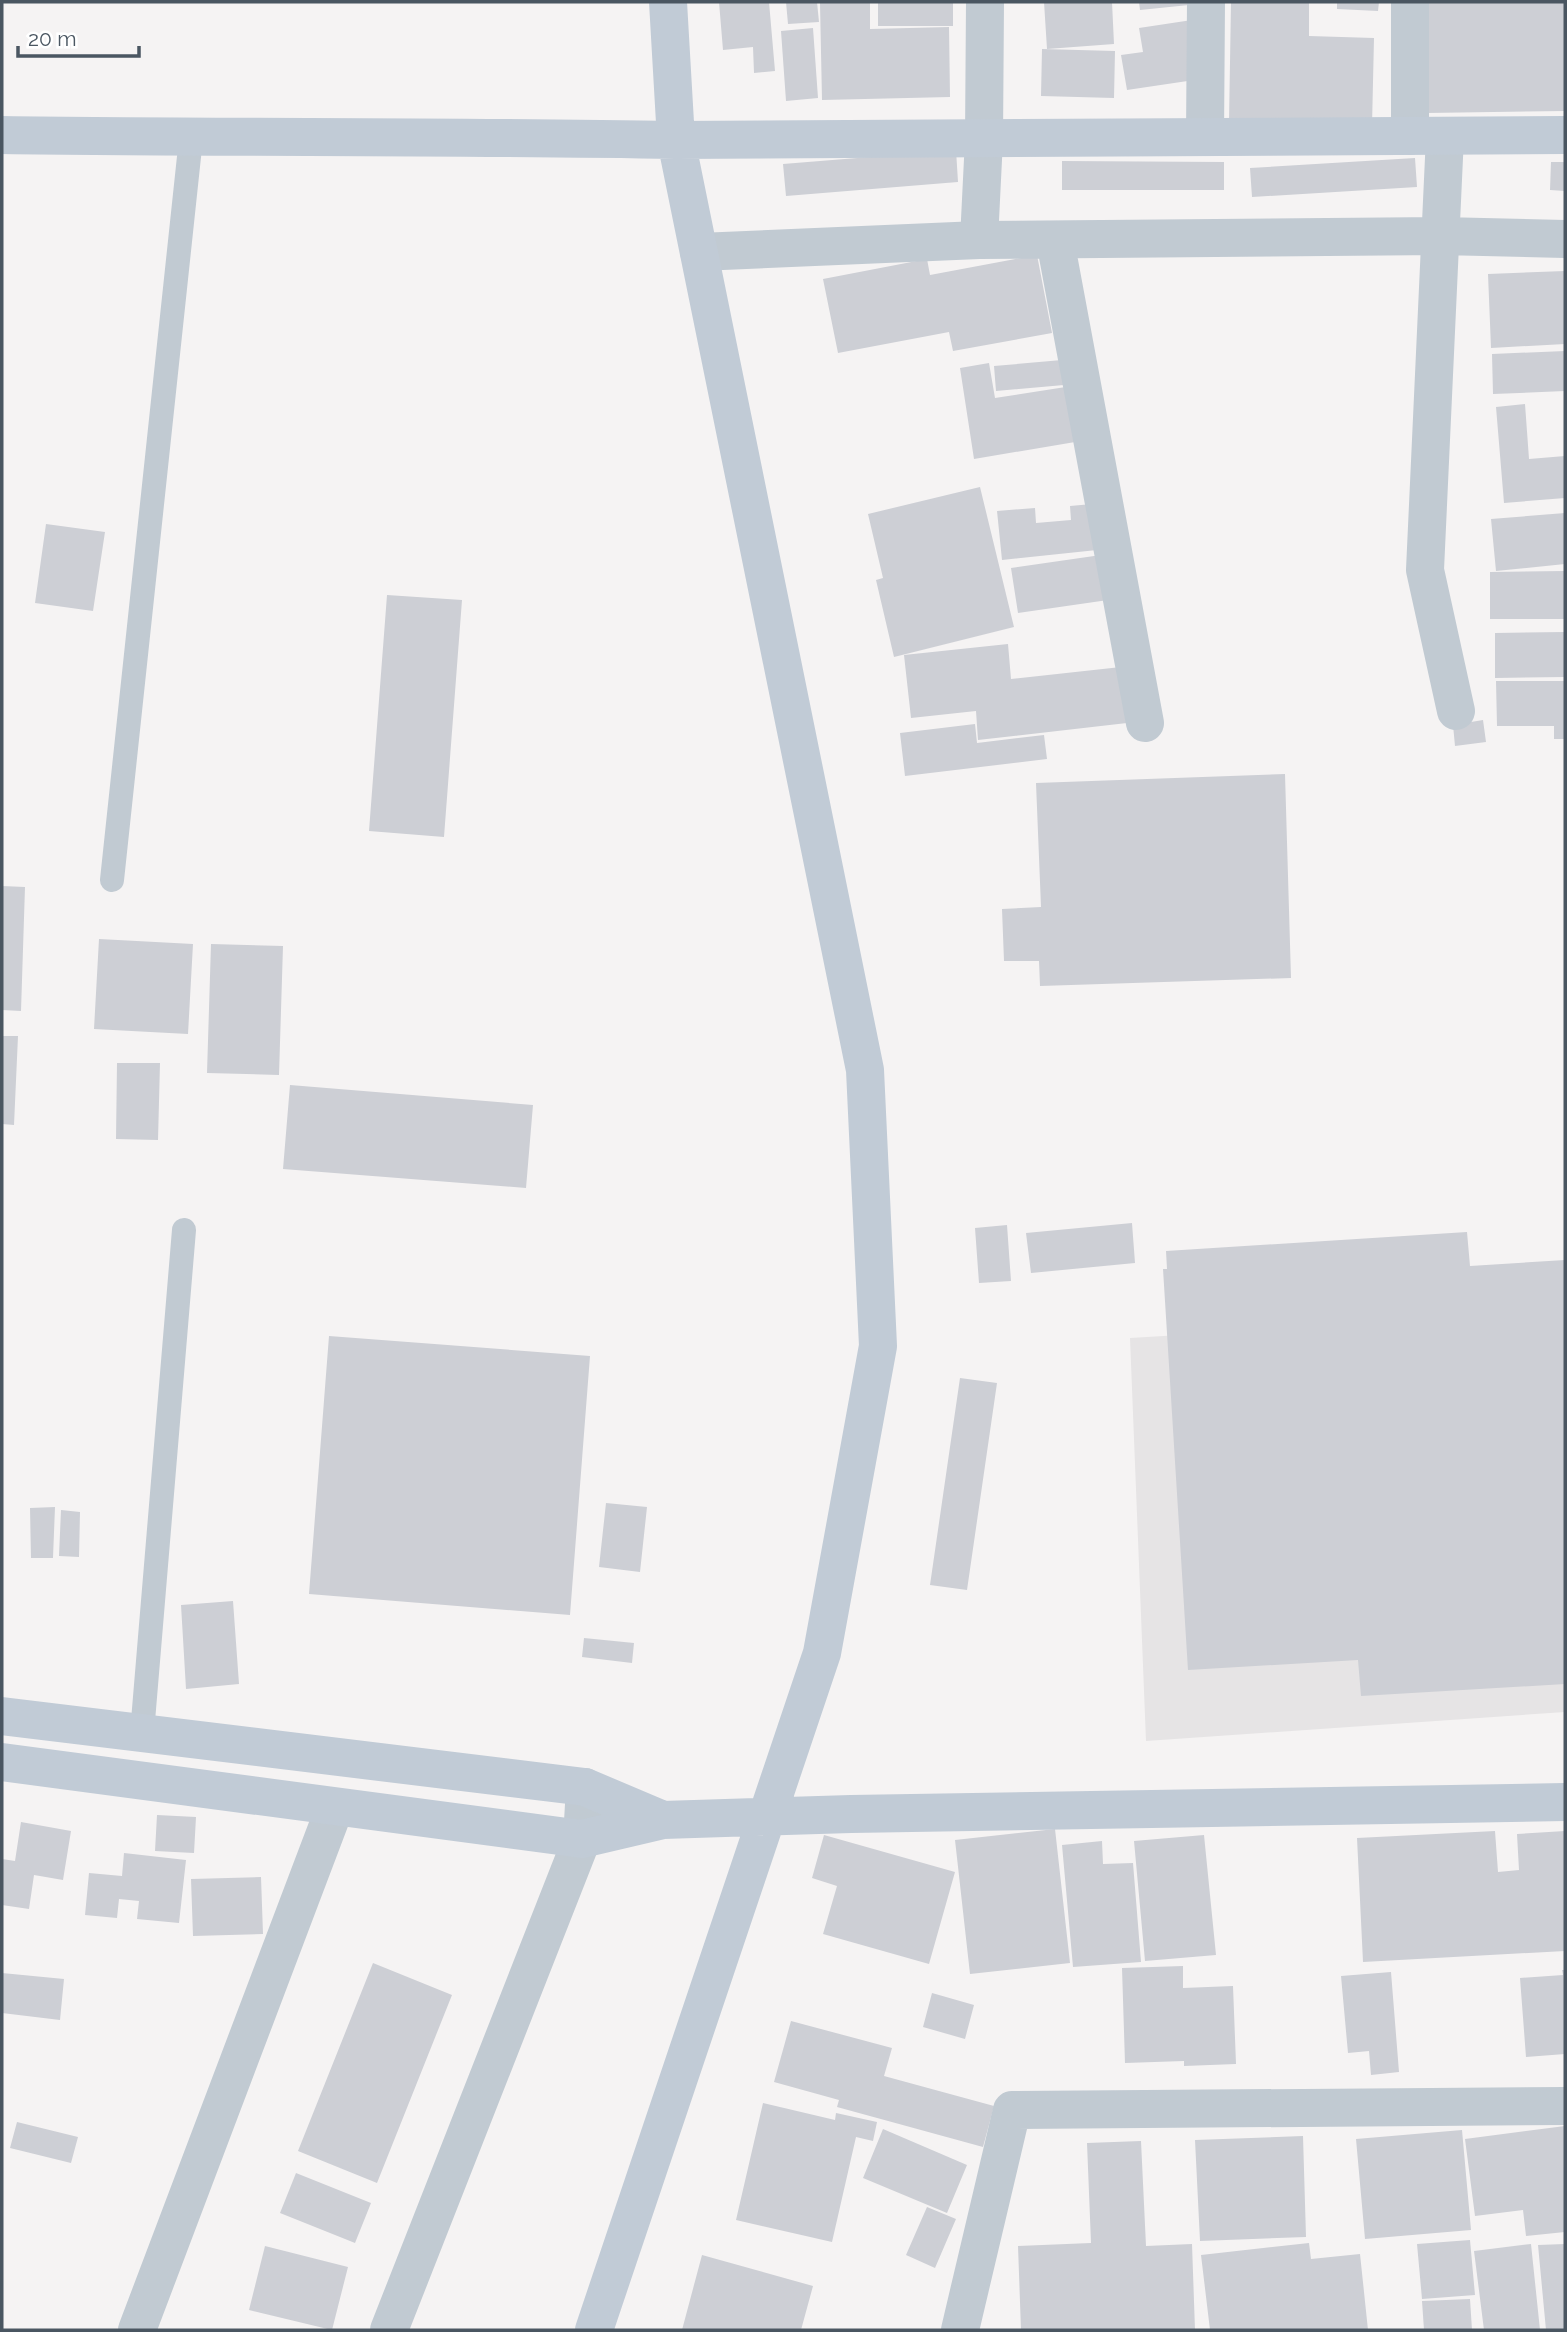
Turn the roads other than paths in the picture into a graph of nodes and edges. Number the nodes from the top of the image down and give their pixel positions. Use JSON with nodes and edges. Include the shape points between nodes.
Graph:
{"nodes":[{"id":1,"x":668,"y":2,"type":"edge"},
{"id":2,"x":985,"y":2,"type":"edge"},
{"id":3,"x":1206,"y":2,"type":"edge"},
{"id":4,"x":1409,"y":2,"type":"edge"},
{"id":5,"x":2,"y":135,"type":"edge"},
{"id":6,"x":1565,"y":135,"type":"edge"},
{"id":7,"x":1427,"y":136,"type":"junction"},
{"id":8,"x":1205,"y":137,"type":"junction"},
{"id":9,"x":191,"y":138,"type":"junction"},
{"id":10,"x":984,"y":139,"type":"junction"},
{"id":11,"x":676,"y":140,"type":"junction"},
{"id":12,"x":1441,"y":236,"type":"junction"},
{"id":13,"x":1565,"y":239,"type":"edge"},
{"id":14,"x":979,"y":240,"type":"junction"},
{"id":15,"x":1055,"y":240,"type":"junction"},
{"id":16,"x":699,"y":252,"type":"junction"},
{"id":17,"x":1456,"y":710,"type":"dead end"},
{"id":18,"x":1145,"y":723,"type":"dead end"},
{"id":19,"x":112,"y":880,"type":"dead end"},
{"id":20,"x":184,"y":1230,"type":"dead end"},
{"id":21,"x":2,"y":1716,"type":"edge"},
{"id":22,"x":142,"y":1733,"type":"junction"},
{"id":23,"x":2,"y":1762,"type":"edge"},
{"id":24,"x":584,"y":1787,"type":"junction"},
{"id":25,"x":1565,"y":1802,"type":"edge"},
{"id":26,"x":335,"y":1807,"type":"junction"},
{"id":27,"x":767,"y":1818,"type":"junction"},
{"id":28,"x":663,"y":1821,"type":"junction"},
{"id":29,"x":582,"y":1839,"type":"junction"},
{"id":30,"x":1565,"y":2106,"type":"edge"},
{"id":31,"x":136,"y":2330,"type":"edge"},
{"id":32,"x":389,"y":2330,"type":"edge"},
{"id":33,"x":594,"y":2330,"type":"edge"},
{"id":34,"x":960,"y":2330,"type":"edge"}],
"edges":[{"from":1,"to":11,"type":"street"},
{"from":2,"to":10,"type":"street"},
{"from":3,"to":8,"type":"street"},
{"from":4,"to":7,"type":"street"},
{"from":5,"to":9,"type":"street"},
{"from":6,"to":7,"type":"street"},
{"from":7,"to":8,"type":"street"},
{"from":7,"to":12,"type":"street"},
{"from":8,"to":10,"type":"street"},
{"from":9,"to":11,"type":"street"},
{"from":9,"to":19,"type":"lane"},
{"from":10,"to":11,"type":"street"},
{"from":10,"to":14,"type":"street"},
{"from":11,"to":16,"type":"street"},
{"from":12,"to":13,"type":"street"},
{"from":12,"to":15,"type":"street"},
{"from":12,"to":17,"type":"street","via":[[1425,570]]},
{"from":14,"to":15,"type":"street"},
{"from":14,"to":16,"type":"street"},
{"from":15,"to":18,"type":"street"},
{"from":16,"to":27,"type":"street","via":[[865,1070],[878,1346],[822,1653]]},
{"from":20,"to":22,"type":"lane"},
{"from":21,"to":22,"type":"street"},
{"from":22,"to":24,"type":"street"},
{"from":23,"to":26,"type":"street"},
{"from":24,"to":28,"type":"street"},
{"from":24,"to":29,"type":"street"},
{"from":25,"to":27,"type":"street"},
{"from":26,"to":29,"type":"street"},
{"from":26,"to":31,"type":"street"},
{"from":27,"to":28,"type":"street"},
{"from":27,"to":33,"type":"street"},
{"from":28,"to":29,"type":"street"},
{"from":29,"to":32,"type":"street"},
{"from":30,"to":34,"type":"street","via":[[1012,2110]]}]}
